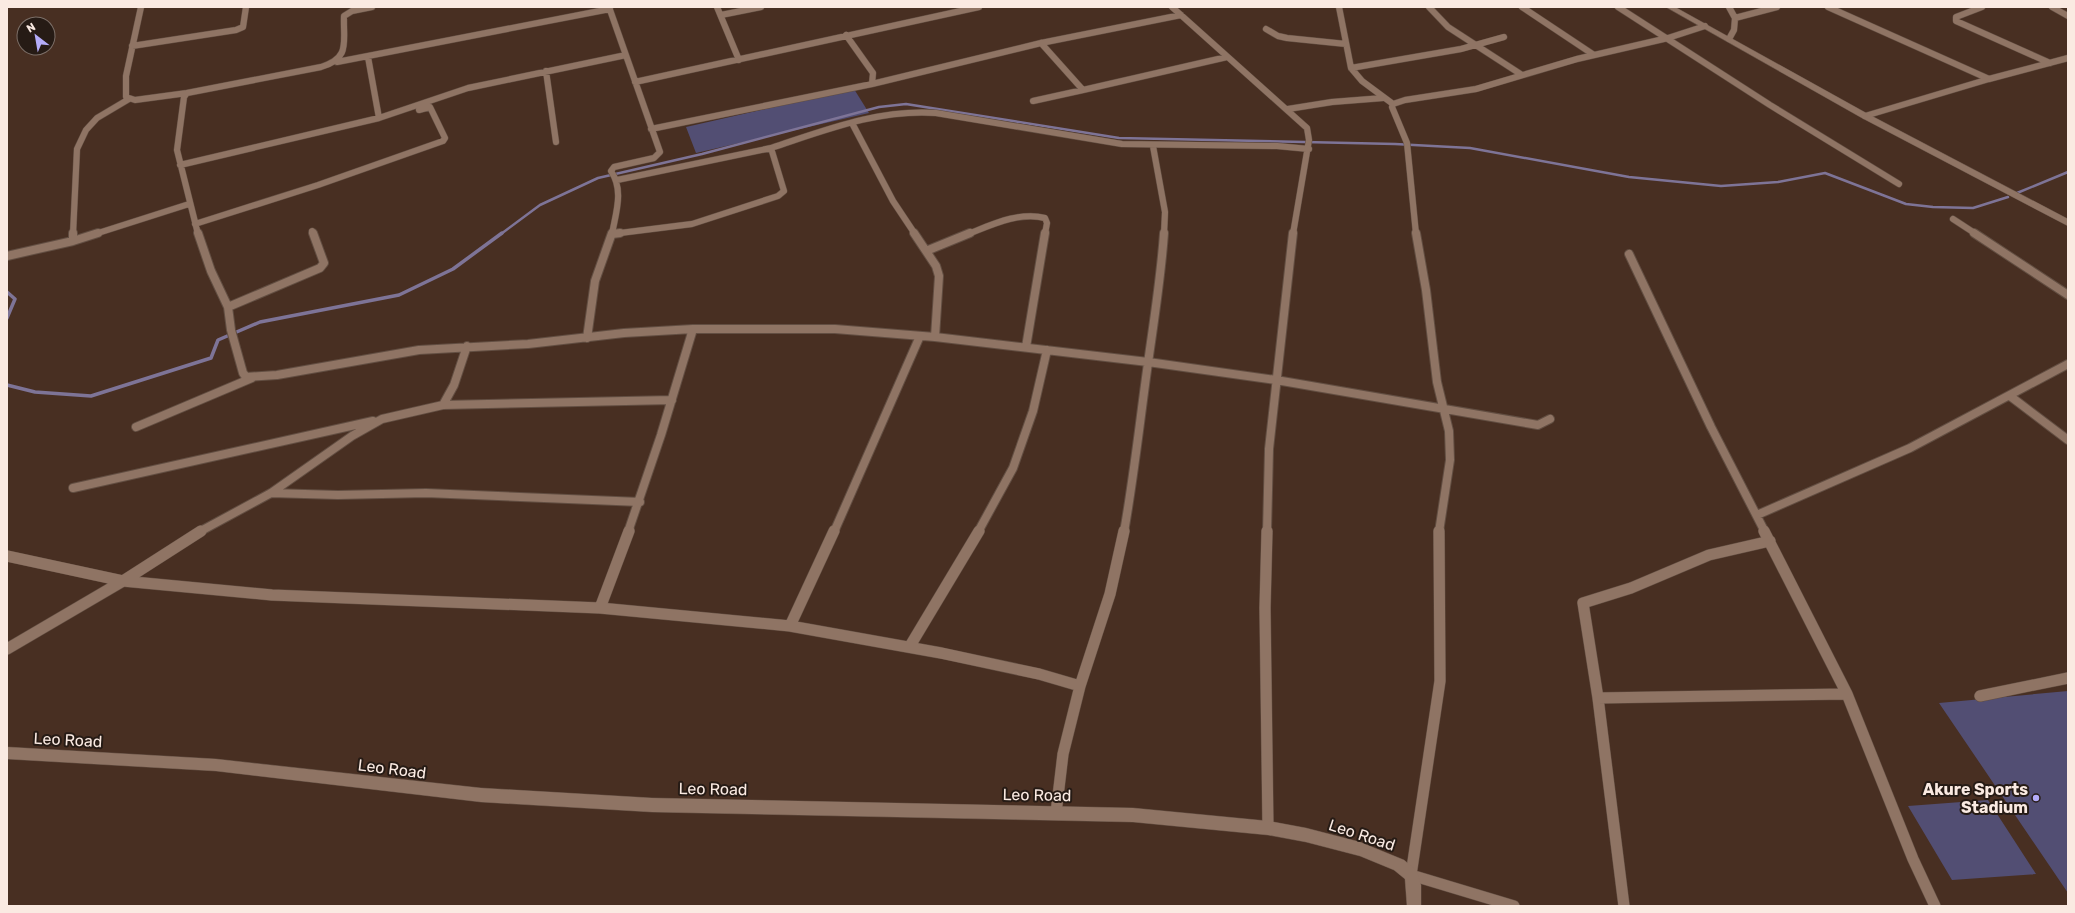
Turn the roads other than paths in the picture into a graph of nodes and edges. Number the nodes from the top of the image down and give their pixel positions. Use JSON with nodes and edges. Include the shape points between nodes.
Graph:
{"nodes":[{"id":1,"x":142,"y":7,"type":"edge"},
{"id":2,"x":246,"y":7,"type":"edge"},
{"id":3,"x":372,"y":7,"type":"edge"},
{"id":4,"x":717,"y":7,"type":"edge"},
{"id":5,"x":761,"y":7,"type":"edge"},
{"id":6,"x":979,"y":7,"type":"edge"},
{"id":7,"x":1172,"y":7,"type":"edge"},
{"id":8,"x":1339,"y":7,"type":"edge"},
{"id":9,"x":1428,"y":7,"type":"edge"},
{"id":10,"x":1522,"y":7,"type":"edge"},
{"id":11,"x":1618,"y":7,"type":"edge"},
{"id":12,"x":1670,"y":7,"type":"edge"},
{"id":13,"x":1729,"y":7,"type":"edge"},
{"id":14,"x":1777,"y":7,"type":"edge"},
{"id":15,"x":1828,"y":7,"type":"edge"},
{"id":16,"x":1982,"y":7,"type":"edge"},
{"id":17,"x":2052,"y":7,"type":"edge"},
{"id":18,"x":610,"y":8,"type":"edge"},
{"id":19,"x":345,"y":10,"type":"edge"},
{"id":20,"x":721,"y":15,"type":"junction"},
{"id":21,"x":1181,"y":15,"type":"junction"},
{"id":22,"x":2068,"y":16,"type":"edge"},
{"id":23,"x":1735,"y":18,"type":"junction"},
{"id":24,"x":1705,"y":26,"type":"junction"},
{"id":25,"x":1266,"y":28,"type":"dead end"},
{"id":26,"x":846,"y":35,"type":"junction"},
{"id":27,"x":1504,"y":37,"type":"dead end"},
{"id":28,"x":1668,"y":38,"type":"junction"},
{"id":29,"x":1728,"y":39,"type":"junction"},
{"id":30,"x":1041,"y":43,"type":"junction"},
{"id":31,"x":1346,"y":44,"type":"junction"},
{"id":32,"x":1478,"y":45,"type":"junction"},
{"id":33,"x":132,"y":46,"type":"junction"},
{"id":34,"x":626,"y":55,"type":"junction"},
{"id":35,"x":1594,"y":55,"type":"junction"},
{"id":36,"x":368,"y":57,"type":"junction"},
{"id":37,"x":1227,"y":57,"type":"junction"},
{"id":38,"x":2068,"y":58,"type":"edge"},
{"id":39,"x":739,"y":60,"type":"junction"},
{"id":40,"x":337,"y":62,"type":"junction"},
{"id":41,"x":2050,"y":63,"type":"junction"},
{"id":42,"x":1352,"y":68,"type":"junction"},
{"id":43,"x":546,"y":71,"type":"junction"},
{"id":44,"x":874,"y":73,"type":"junction"},
{"id":45,"x":1522,"y":75,"type":"junction"},
{"id":46,"x":898,"y":78,"type":"junction"},
{"id":47,"x":1989,"y":78,"type":"junction"},
{"id":48,"x":635,"y":82,"type":"junction"},
{"id":49,"x":872,"y":84,"type":"junction"},
{"id":50,"x":1083,"y":90,"type":"junction"},
{"id":51,"x":187,"y":93,"type":"junction"},
{"id":52,"x":1383,"y":98,"type":"junction"},
{"id":53,"x":129,"y":99,"type":"junction"},
{"id":54,"x":1033,"y":101,"type":"dead end"},
{"id":55,"x":1393,"y":104,"type":"junction"},
{"id":56,"x":1288,"y":109,"type":"junction"},
{"id":57,"x":399,"y":112,"type":"junction"},
{"id":58,"x":1865,"y":116,"type":"junction"},
{"id":59,"x":379,"y":118,"type":"junction"},
{"id":60,"x":852,"y":123,"type":"junction"},
{"id":61,"x":651,"y":129,"type":"junction"},
{"id":62,"x":556,"y":142,"type":"dead end"},
{"id":63,"x":1309,"y":145,"type":"junction"},
{"id":64,"x":1153,"y":146,"type":"junction"},
{"id":65,"x":771,"y":148,"type":"junction"},
{"id":66,"x":180,"y":165,"type":"junction"},
{"id":67,"x":614,"y":175,"type":"junction"},
{"id":68,"x":1899,"y":184,"type":"dead end"},
{"id":69,"x":189,"y":204,"type":"junction"},
{"id":70,"x":1953,"y":219,"type":"dead end"},
{"id":71,"x":2068,"y":223,"type":"edge"},
{"id":72,"x":195,"y":224,"type":"junction"},
{"id":73,"x":312,"y":231,"type":"dead end"},
{"id":74,"x":612,"y":234,"type":"junction"},
{"id":75,"x":73,"y":241,"type":"junction"},
{"id":76,"x":926,"y":251,"type":"junction"},
{"id":77,"x":1629,"y":254,"type":"dead end"},
{"id":78,"x":7,"y":256,"type":"edge"},
{"id":79,"x":2068,"y":296,"type":"edge"},
{"id":80,"x":228,"y":308,"type":"junction"},
{"id":81,"x":693,"y":329,"type":"junction"},
{"id":82,"x":920,"y":336,"type":"junction"},
{"id":83,"x":935,"y":337,"type":"junction"},
{"id":84,"x":587,"y":338,"type":"junction"},
{"id":85,"x":467,"y":346,"type":"junction"},
{"id":86,"x":1026,"y":347,"type":"junction"},
{"id":87,"x":1048,"y":350,"type":"junction"},
{"id":88,"x":1148,"y":362,"type":"junction"},
{"id":89,"x":2068,"y":364,"type":"edge"},
{"id":90,"x":252,"y":378,"type":"junction"},
{"id":91,"x":1276,"y":380,"type":"junction"},
{"id":92,"x":2010,"y":396,"type":"junction"},
{"id":93,"x":672,"y":400,"type":"junction"},
{"id":94,"x":443,"y":405,"type":"junction"},
{"id":95,"x":1443,"y":408,"type":"junction"},
{"id":96,"x":382,"y":419,"type":"junction"},
{"id":97,"x":1550,"y":419,"type":"dead end"},
{"id":98,"x":136,"y":427,"type":"dead end"},
{"id":99,"x":2068,"y":440,"type":"edge"},
{"id":100,"x":73,"y":488,"type":"dead end"},
{"id":101,"x":272,"y":493,"type":"junction"},
{"id":102,"x":640,"y":502,"type":"junction"},
{"id":103,"x":1757,"y":515,"type":"junction"},
{"id":104,"x":1770,"y":541,"type":"junction"},
{"id":105,"x":7,"y":556,"type":"edge"},
{"id":106,"x":123,"y":581,"type":"junction"},
{"id":107,"x":600,"y":608,"type":"junction"},
{"id":108,"x":790,"y":626,"type":"junction"},
{"id":109,"x":910,"y":646,"type":"junction"},
{"id":110,"x":7,"y":649,"type":"edge"},
{"id":111,"x":2068,"y":678,"type":"edge"},
{"id":112,"x":1080,"y":686,"type":"junction"},
{"id":113,"x":1847,"y":694,"type":"junction"},
{"id":114,"x":1980,"y":696,"type":"dead end"},
{"id":115,"x":1598,"y":698,"type":"junction"},
{"id":116,"x":7,"y":753,"type":"edge"},
{"id":117,"x":1056,"y":812,"type":"junction"},
{"id":118,"x":1268,"y":828,"type":"junction"},
{"id":119,"x":1411,"y":875,"type":"junction"},
{"id":120,"x":1497,"y":903,"type":"edge"},
{"id":121,"x":1414,"y":906,"type":"edge"},
{"id":122,"x":1514,"y":906,"type":"edge"},
{"id":123,"x":1624,"y":906,"type":"edge"},
{"id":124,"x":1935,"y":906,"type":"edge"}],
"edges":[{"from":1,"to":33,"type":"street"},
{"from":2,"to":33,"type":"street","via":[[243,27],[240,29]]},
{"from":3,"to":19,"type":"street"},
{"from":4,"to":20,"type":"street"},
{"from":5,"to":20,"type":"street"},
{"from":6,"to":26,"type":"street"},
{"from":7,"to":21,"type":"street"},
{"from":8,"to":31,"type":"street"},
{"from":9,"to":32,"type":"street","via":[[1448,27]]},
{"from":10,"to":35,"type":"street"},
{"from":11,"to":28,"type":"street"},
{"from":12,"to":24,"type":"street"},
{"from":13,"to":23,"type":"street"},
{"from":14,"to":23,"type":"street"},
{"from":15,"to":47,"type":"street"},
{"from":16,"to":41,"type":"street","via":[[1956,17],[1956,21]]},
{"from":17,"to":22,"type":"street"},
{"from":18,"to":34,"type":"street"},
{"from":18,"to":36,"type":"street"},
{"from":19,"to":40,"type":"street","via":[[343,52],[342,58]]},
{"from":20,"to":39,"type":"street"},
{"from":21,"to":30,"type":"street"},
{"from":21,"to":37,"type":"street"},
{"from":23,"to":29,"type":"street","via":[[1734,30]]},
{"from":24,"to":28,"type":"street"},
{"from":24,"to":29,"type":"street"},
{"from":25,"to":31,"type":"street","via":[[1287,38]]},
{"from":26,"to":39,"type":"street"},
{"from":26,"to":44,"type":"street"},
{"from":27,"to":32,"type":"street"},
{"from":28,"to":35,"type":"street"},
{"from":28,"to":68,"type":"street","via":[[1770,105]]},
{"from":29,"to":58,"type":"street"},
{"from":30,"to":46,"type":"street"},
{"from":30,"to":50,"type":"street"},
{"from":31,"to":42,"type":"street"},
{"from":32,"to":42,"type":"street"},
{"from":32,"to":45,"type":"street"},
{"from":33,"to":53,"type":"street","via":[[126,76],[126,97]]},
{"from":34,"to":43,"type":"street"},
{"from":34,"to":48,"type":"street"},
{"from":35,"to":45,"type":"street"},
{"from":36,"to":40,"type":"street"},
{"from":36,"to":59,"type":"street"},
{"from":37,"to":50,"type":"street"},
{"from":37,"to":56,"type":"street"},
{"from":38,"to":41,"type":"street"},
{"from":39,"to":48,"type":"street"},
{"from":40,"to":51,"type":"street"},
{"from":41,"to":47,"type":"street"},
{"from":42,"to":52,"type":"street","via":[[1362,81]]},
{"from":43,"to":57,"type":"street","via":[[468,88]]},
{"from":43,"to":62,"type":"street"},
{"from":44,"to":46,"type":"street"},
{"from":44,"to":49,"type":"street"},
{"from":45,"to":55,"type":"street","via":[[1476,89]]},
{"from":46,"to":49,"type":"street"},
{"from":47,"to":58,"type":"street"},
{"from":48,"to":61,"type":"street"},
{"from":49,"to":61,"type":"street"},
{"from":50,"to":54,"type":"street"},
{"from":51,"to":53,"type":"street"},
{"from":51,"to":66,"type":"street","via":[[184,97],[178,132],[177,150]]},
{"from":52,"to":55,"type":"street"},
{"from":52,"to":56,"type":"street"},
{"from":53,"to":75,"type":"street","via":[[96,116],[80,141],[77,149]]},
{"from":55,"to":95,"type":"street","via":[[1408,146],[1417,244]]},
{"from":56,"to":63,"type":"street","via":[[1307,128]]},
{"from":57,"to":59,"type":"street"},
{"from":57,"to":72,"type":"street","via":[[404,115],[430,107],[445,138],[443,141],[318,185]]},
{"from":58,"to":71,"type":"street"},
{"from":59,"to":66,"type":"street"},
{"from":60,"to":64,"type":"street","via":[[898,111],[919,111],[1100,141]]},
{"from":60,"to":65,"type":"street"},
{"from":60,"to":76,"type":"street","via":[[893,201]]},
{"from":61,"to":67,"type":"street","via":[[660,152],[658,155],[614,167]]},
{"from":63,"to":64,"type":"street"},
{"from":63,"to":91,"type":"street","via":[[1294,222]]},
{"from":64,"to":88,"type":"street","via":[[1165,212],[1161,278]]},
{"from":65,"to":67,"type":"street"},
{"from":65,"to":74,"type":"street","via":[[784,191],[781,195],[692,224]]},
{"from":66,"to":69,"type":"street"},
{"from":67,"to":74,"type":"street","via":[[619,195]]},
{"from":69,"to":72,"type":"street"},
{"from":69,"to":75,"type":"street"},
{"from":70,"to":79,"type":"street"},
{"from":72,"to":80,"type":"street","via":[[211,271]]},
{"from":73,"to":80,"type":"street","via":[[324,263],[320,268]]},
{"from":74,"to":84,"type":"street","via":[[595,281]]},
{"from":75,"to":78,"type":"street"},
{"from":76,"to":83,"type":"street","via":[[934,262],[939,276]]},
{"from":76,"to":86,"type":"street","via":[[1000,222],[1035,215],[1045,218],[1047,223]]},
{"from":77,"to":103,"type":"street","via":[[1711,427]]},
{"from":80,"to":90,"type":"street","via":[[231,332],[243,373],[246,377]]},
{"from":81,"to":82,"type":"street","via":[[835,329]]},
{"from":81,"to":84,"type":"street","via":[[631,332]]},
{"from":81,"to":93,"type":"street"},
{"from":82,"to":83,"type":"street"},
{"from":82,"to":108,"type":"street","via":[[822,561]]},
{"from":83,"to":86,"type":"street"},
{"from":84,"to":85,"type":"street","via":[[528,344]]},
{"from":85,"to":90,"type":"street","via":[[419,350]]},
{"from":85,"to":94,"type":"street","via":[[454,385]]},
{"from":86,"to":87,"type":"street"},
{"from":87,"to":88,"type":"street"},
{"from":87,"to":109,"type":"street","via":[[1033,411],[1013,468],[972,544]]},
{"from":88,"to":91,"type":"street"},
{"from":88,"to":112,"type":"street","via":[[1135,468],[1120,552],[1101,628]]},
{"from":89,"to":92,"type":"street"},
{"from":90,"to":98,"type":"street"},
{"from":91,"to":95,"type":"street"},
{"from":91,"to":118,"type":"street","via":[[1269,449],[1266,529],[1265,686]]},
{"from":92,"to":99,"type":"street"},
{"from":92,"to":103,"type":"street","via":[[1910,448]]},
{"from":93,"to":94,"type":"street"},
{"from":93,"to":102,"type":"street"},
{"from":94,"to":96,"type":"street"},
{"from":95,"to":97,"type":"street","via":[[1538,425]]},
{"from":95,"to":119,"type":"street","via":[[1449,430],[1450,460],[1438,546],[1440,681]]},
{"from":96,"to":100,"type":"street"},
{"from":96,"to":101,"type":"street","via":[[352,436]]},
{"from":101,"to":102,"type":"street","via":[[426,493]]},
{"from":101,"to":106,"type":"street","via":[[187,540]]},
{"from":102,"to":107,"type":"street"},
{"from":103,"to":104,"type":"street"},
{"from":104,"to":113,"type":"street"},
{"from":104,"to":115,"type":"street","via":[[1701,558],[1629,590],[1583,603]]},
{"from":105,"to":106,"type":"street"},
{"from":106,"to":107,"type":"street","via":[[272,595]]},
{"from":106,"to":110,"type":"street"},
{"from":107,"to":108,"type":"street"},
{"from":108,"to":109,"type":"street"},
{"from":109,"to":112,"type":"street","via":[[1039,674]]},
{"from":111,"to":114,"type":"street"},
{"from":112,"to":117,"type":"street","via":[[1063,754]]},
{"from":113,"to":115,"type":"street"},
{"from":113,"to":124,"type":"street","via":[[1913,859]]},
{"from":115,"to":123,"type":"street"},
{"from":116,"to":117,"type":"street","name":"Leo Road","via":[[216,765],[474,794],[629,804]]},
{"from":117,"to":118,"type":"street","name":"Leo Road","via":[[1133,815]]},
{"from":118,"to":119,"type":"street","name":"Leo Road","via":[[1360,849],[1399,865]]},
{"from":119,"to":120,"type":"street"},
{"from":119,"to":121,"type":"street","via":[[1414,885]]},
{"from":120,"to":122,"type":"street"}]}
